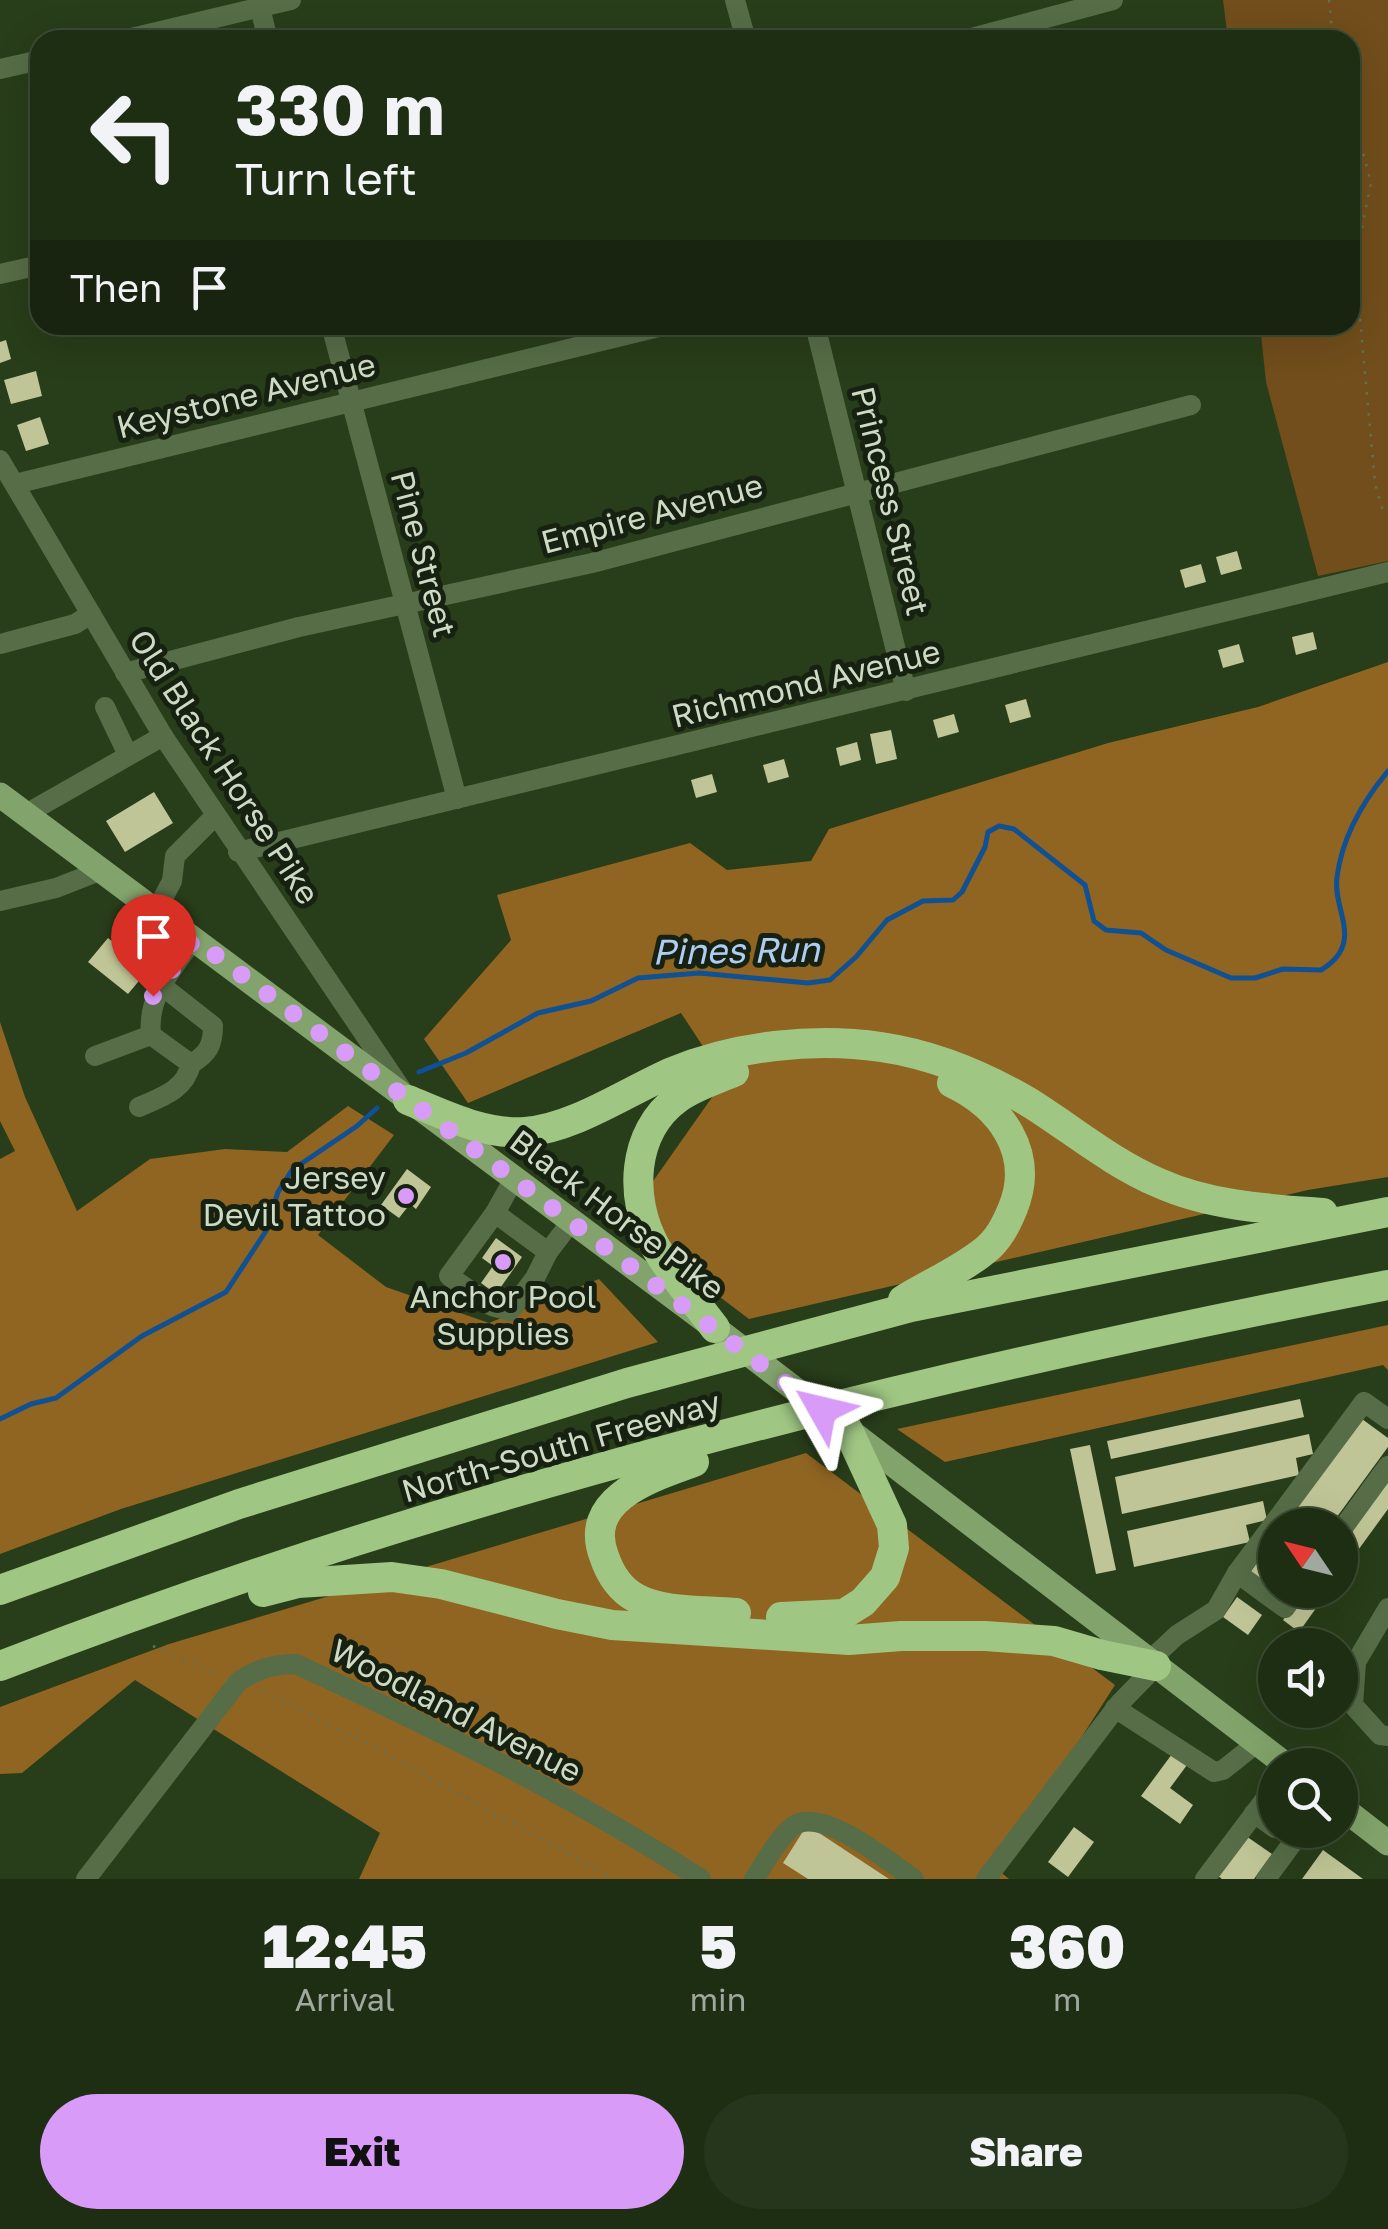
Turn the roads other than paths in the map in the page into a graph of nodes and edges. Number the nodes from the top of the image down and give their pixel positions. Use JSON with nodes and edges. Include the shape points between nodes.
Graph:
{"nodes":[{"id":1,"x":291,"y":0,"type":"edge"},
{"id":2,"x":735,"y":0,"type":"edge"},
{"id":3,"x":1114,"y":0,"type":"edge"},
{"id":4,"x":260,"y":8,"type":"junction"},
{"id":5,"x":166,"y":30,"type":"edge"},
{"id":6,"x":266,"y":30,"type":"edge"},
{"id":7,"x":743,"y":30,"type":"edge"},
{"id":8,"x":1002,"y":30,"type":"edge"},
{"id":9,"x":30,"y":62,"type":"edge"},
{"id":10,"x":0,"y":69,"type":"edge"},
{"id":11,"x":30,"y":267,"type":"edge"},
{"id":12,"x":0,"y":274,"type":"edge"},
{"id":13,"x":334,"y":335,"type":"edge"},
{"id":14,"x":625,"y":335,"type":"edge"},
{"id":15,"x":819,"y":335,"type":"edge"},
{"id":16,"x":351,"y":401,"type":"junction"},
{"id":17,"x":1191,"y":405,"type":"dead end"},
{"id":18,"x":0,"y":460,"type":"edge"},
{"id":19,"x":15,"y":484,"type":"junction"},
{"id":20,"x":858,"y":490,"type":"junction"},
{"id":21,"x":1388,"y":572,"type":"edge"},
{"id":22,"x":405,"y":604,"type":"junction"},
{"id":23,"x":91,"y":614,"type":"junction"},
{"id":24,"x":0,"y":644,"type":"edge"},
{"id":25,"x":125,"y":673,"type":"junction"},
{"id":26,"x":906,"y":690,"type":"junction"},
{"id":27,"x":104,"y":707,"type":"dead end"},
{"id":28,"x":162,"y":736,"type":"junction"},
{"id":29,"x":128,"y":755,"type":"junction"},
{"id":30,"x":0,"y":795,"type":"edge"},
{"id":31,"x":457,"y":799,"type":"junction"},
{"id":32,"x":26,"y":814,"type":"junction"},
{"id":33,"x":216,"y":815,"type":"junction"},
{"id":34,"x":238,"y":852,"type":"junction"},
{"id":35,"x":102,"y":870,"type":"junction"},
{"id":36,"x":0,"y":901,"type":"edge"},
{"id":37,"x":156,"y":910,"type":"junction"},
{"id":38,"x":194,"y":939,"type":"junction"},
{"id":39,"x":162,"y":984,"type":"junction"},
{"id":40,"x":151,"y":1035,"type":"junction"},
{"id":41,"x":95,"y":1056,"type":"dead end"},
{"id":42,"x":191,"y":1064,"type":"junction"},
{"id":43,"x":408,"y":1100,"type":"junction"},
{"id":44,"x":139,"y":1107,"type":"dead end"},
{"id":45,"x":514,"y":1178,"type":"junction"},
{"id":46,"x":495,"y":1213,"type":"junction"},
{"id":47,"x":1374,"y":1214,"type":"edge"},
{"id":48,"x":572,"y":1222,"type":"junction"},
{"id":49,"x":548,"y":1252,"type":"junction"},
{"id":50,"x":1388,"y":1285,"type":"edge"},
{"id":51,"x":875,"y":1316,"type":"junction"},
{"id":52,"x":714,"y":1328,"type":"junction"},
{"id":53,"x":1388,"y":1418,"type":"edge"},
{"id":54,"x":758,"y":1426,"type":"junction"},
{"id":55,"x":848,"y":1430,"type":"junction"},
{"id":56,"x":1388,"y":1466,"type":"edge"},
{"id":57,"x":1357,"y":1508,"type":"edge"},
{"id":58,"x":1238,"y":1573,"type":"junction"},
{"id":59,"x":1258,"y":1588,"type":"edge"},
{"id":60,"x":0,"y":1590,"type":"edge"},
{"id":61,"x":201,"y":1593,"type":"junction"},
{"id":62,"x":1388,"y":1608,"type":"edge"},
{"id":63,"x":1153,"y":1663,"type":"junction"},
{"id":64,"x":0,"y":1666,"type":"edge"},
{"id":65,"x":1115,"y":1708,"type":"junction"},
{"id":66,"x":1388,"y":1736,"type":"edge"},
{"id":67,"x":1258,"y":1743,"type":"junction"},
{"id":68,"x":1264,"y":1748,"type":"edge"},
{"id":69,"x":1258,"y":1808,"type":"edge"},
{"id":70,"x":1254,"y":1813,"type":"junction"},
{"id":71,"x":1258,"y":1815,"type":"edge"},
{"id":72,"x":1358,"y":1820,"type":"edge"},
{"id":73,"x":1388,"y":1844,"type":"edge"},
{"id":74,"x":1280,"y":1848,"type":"edge"},
{"id":75,"x":756,"y":1878,"type":"edge"},
{"id":76,"x":86,"y":1879,"type":"edge"},
{"id":77,"x":701,"y":1879,"type":"edge"},
{"id":78,"x":914,"y":1879,"type":"edge"},
{"id":79,"x":986,"y":1879,"type":"edge"},
{"id":80,"x":1205,"y":1879,"type":"edge"},
{"id":81,"x":1266,"y":1879,"type":"edge"}],
"edges":[{"from":1,"to":4,"type":"street"},
{"from":2,"to":7,"type":"street"},
{"from":3,"to":8,"type":"street"},
{"from":4,"to":5,"type":"street"},
{"from":4,"to":6,"type":"street"},
{"from":9,"to":10,"type":"street"},
{"from":11,"to":12,"type":"street"},
{"from":13,"to":16,"type":"street","name":"Pine Street"},
{"from":14,"to":16,"type":"street","name":"Keystone Avenue"},
{"from":15,"to":20,"type":"street","name":"Princess Street"},
{"from":16,"to":19,"type":"street","name":"Keystone Avenue"},
{"from":16,"to":22,"type":"street","name":"Pine Street"},
{"from":17,"to":20,"type":"street","name":"Empire Avenue"},
{"from":18,"to":19,"type":"street","name":"Old Black Horse Pike"},
{"from":19,"to":23,"type":"street","name":"Old Black Horse Pike"},
{"from":20,"to":22,"type":"street","name":"Empire Avenue","via":[[592,563]]},
{"from":20,"to":26,"type":"street","name":"Princess Street"},
{"from":21,"to":26,"type":"street","name":"Richmond Avenue"},
{"from":22,"to":25,"type":"street","name":"Empire Avenue"},
{"from":22,"to":31,"type":"street","name":"Pine Street"},
{"from":23,"to":24,"type":"street"},
{"from":23,"to":25,"type":"street","name":"Old Black Horse Pike"},
{"from":25,"to":28,"type":"street","name":"Old Black Horse Pike"},
{"from":26,"to":31,"type":"street","name":"Richmond Avenue"},
{"from":27,"to":29,"type":"street"},
{"from":28,"to":29,"type":"street"},
{"from":28,"to":33,"type":"street","name":"Old Black Horse Pike"},
{"from":29,"to":32,"type":"street"},
{"from":30,"to":32,"type":"main road","name":"Black Horse Pike"},
{"from":31,"to":34,"type":"street","name":"Richmond Avenue"},
{"from":32,"to":35,"type":"main road","name":"Black Horse Pike"},
{"from":33,"to":34,"type":"street","name":"Old Black Horse Pike"},
{"from":33,"to":37,"type":"street","via":[[175,856],[172,881]]},
{"from":34,"to":43,"type":"street","name":"Old Black Horse Pike"},
{"from":35,"to":36,"type":"street"},
{"from":35,"to":37,"type":"main road","name":"Black Horse Pike"},
{"from":37,"to":38,"type":"main road","name":"Black Horse Pike"},
{"from":38,"to":39,"type":"street"},
{"from":38,"to":43,"type":"main road","name":"Black Horse Pike"},
{"from":39,"to":40,"type":"street","via":[[153,996]]},
{"from":39,"to":42,"type":"street","via":[[213,1026],[213,1042]]},
{"from":40,"to":41,"type":"street"},
{"from":40,"to":42,"type":"street"},
{"from":42,"to":44,"type":"street","via":[[174,1092]]},
{"from":43,"to":45,"type":"main road","name":"Black Horse Pike"},
{"from":43,"to":47,"type":"highway","via":[[496,1131],[527,1132],[732,1053],[827,1044],[879,1047],[979,1075],[1129,1168],[1199,1198]]},
{"from":45,"to":46,"type":"street"},
{"from":45,"to":48,"type":"main road","name":"Black Horse Pike"},
{"from":46,"to":49,"type":"street"},
{"from":46,"to":49,"type":"street","via":[[449,1276],[510,1311]]},
{"from":47,"to":51,"type":"highway","name":"North-South Freeway"},
{"from":48,"to":49,"type":"street"},
{"from":48,"to":52,"type":"main road","name":"Black Horse Pike"},
{"from":50,"to":54,"type":"highway","name":"North-South Freeway","via":[[1166,1328]]},
{"from":51,"to":52,"type":"highway","via":[[984,1251],[1004,1229],[1018,1194],[1018,1152],[993,1110],[951,1082],[854,1062],[787,1064],[735,1072],[674,1101],[640,1156],[636,1184],[655,1247]]},
{"from":51,"to":60,"type":"highway","name":"North-South Freeway","via":[[388,1455]]},
{"from":52,"to":55,"type":"main road","name":"Black Horse Pike"},
{"from":53,"to":58,"type":"street","via":[[1364,1402]]},
{"from":54,"to":55,"type":"highway","via":[[711,1456],[616,1499],[606,1513],[601,1548],[616,1582],[635,1598],[655,1606],[794,1618],[844,1614],[863,1602],[884,1577],[894,1548],[883,1500]]},
{"from":54,"to":61,"type":"highway","name":"North-South Freeway"},
{"from":55,"to":63,"type":"main road","name":"Black Horse Pike"},
{"from":56,"to":57,"type":"street"},
{"from":58,"to":59,"type":"street"},
{"from":58,"to":63,"type":"street","via":[[1216,1610],[1176,1635]]},
{"from":61,"to":63,"type":"highway","via":[[250,1596],[298,1583],[392,1577],[612,1625],[848,1640],[1002,1637]]},
{"from":61,"to":64,"type":"highway","name":"North-South Freeway"},
{"from":62,"to":66,"type":"street","via":[[1356,1662],[1353,1705]]},
{"from":63,"to":65,"type":"street"},
{"from":63,"to":67,"type":"main road","name":"Black Horse Pike"},
{"from":65,"to":67,"type":"street","via":[[1214,1772]]},
{"from":65,"to":79,"type":"street"},
{"from":67,"to":68,"type":"main road","name":"Black Horse Pike"},
{"from":69,"to":70,"type":"street"},
{"from":70,"to":71,"type":"street"},
{"from":70,"to":80,"type":"street"},
{"from":72,"to":73,"type":"main road"},
{"from":74,"to":81,"type":"street"},
{"from":75,"to":78,"type":"street","via":[[792,1826],[809,1820],[848,1834]]},
{"from":76,"to":77,"type":"street","name":"Woodland Avenue","via":[[238,1682],[275,1664],[296,1664],[418,1721]]}]}
